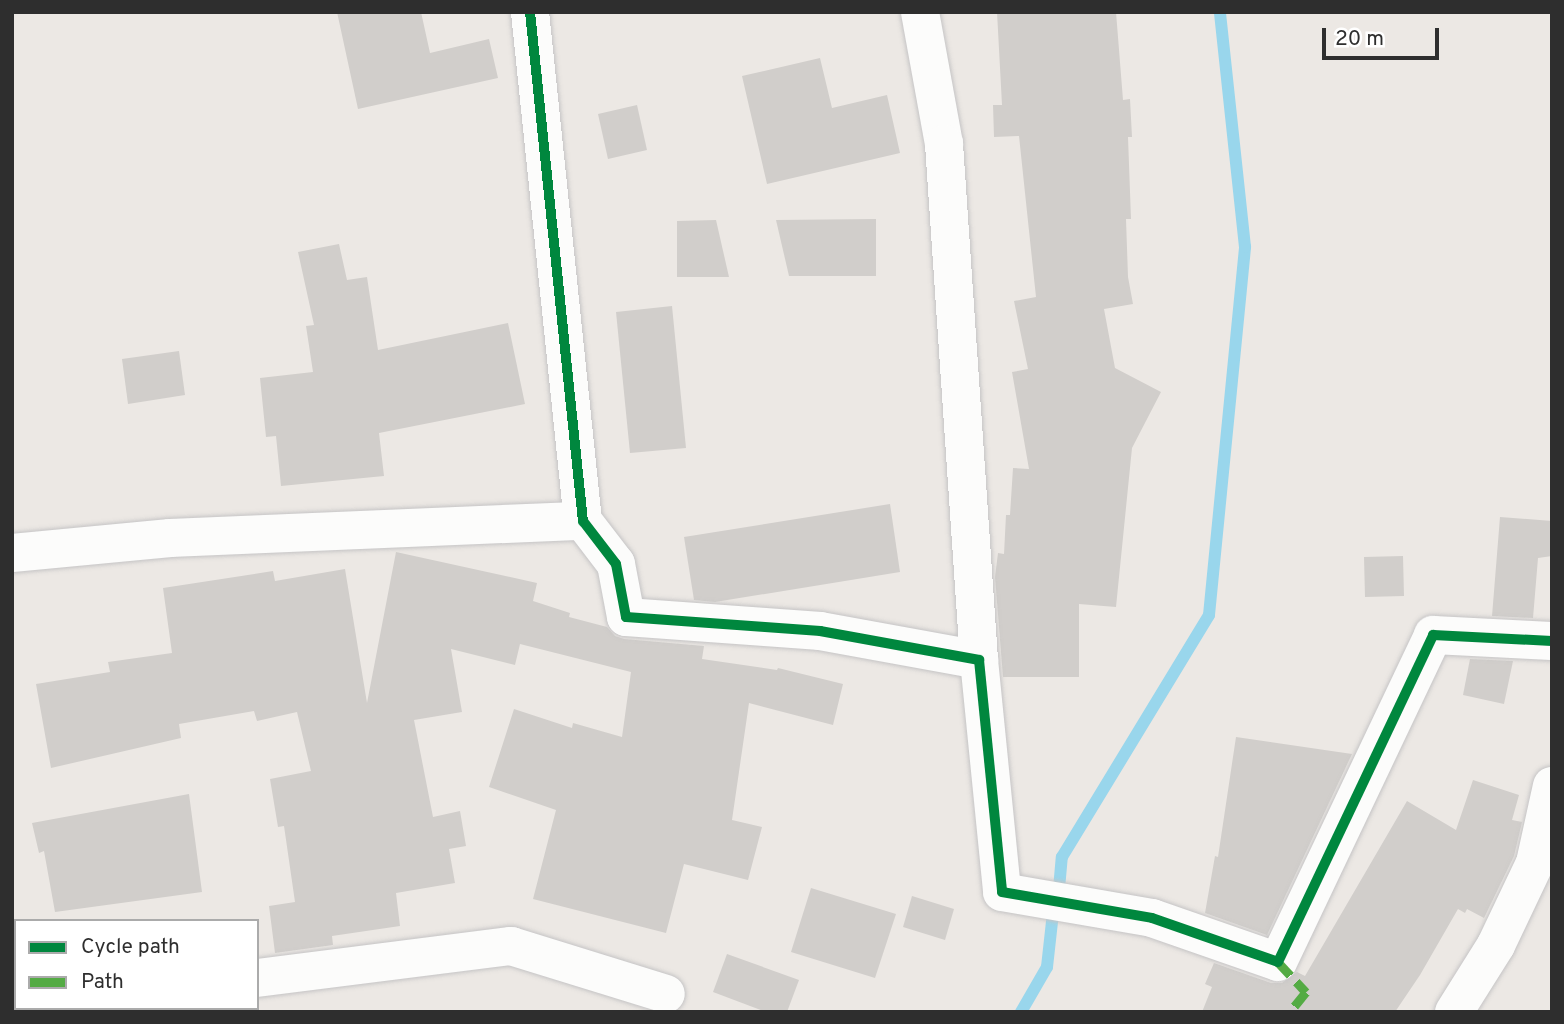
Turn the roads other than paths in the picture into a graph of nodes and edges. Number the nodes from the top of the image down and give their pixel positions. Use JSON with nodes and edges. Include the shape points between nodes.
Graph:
{"nodes":[{"id":1,"x":530,"y":12,"type":"edge"},
{"id":2,"x":920,"y":12,"type":"edge"},
{"id":3,"x":583,"y":521,"type":"junction"},
{"id":4,"x":12,"y":553,"type":"edge"},
{"id":5,"x":1552,"y":641,"type":"edge"},
{"id":6,"x":979,"y":660,"type":"junction"},
{"id":7,"x":1552,"y":786,"type":"edge"},
{"id":8,"x":1543,"y":863,"type":"edge"},
{"id":9,"x":259,"y":978,"type":"edge"},
{"id":10,"x":666,"y":994,"type":"dead end"},
{"id":11,"x":1454,"y":1012,"type":"edge"}],
"edges":[{"from":1,"to":3,"type":"street"},
{"from":2,"to":6,"type":"street","via":[[944,144]]},
{"from":3,"to":4,"type":"street","via":[[170,538]]},
{"from":3,"to":6,"type":"street","via":[[616,564],[626,617],[820,631]]},
{"from":5,"to":6,"type":"street","via":[[1433,635],[1278,962],[1152,918],[1002,892]]},
{"from":7,"to":8,"type":"street"},
{"from":8,"to":11,"type":"street"},
{"from":9,"to":10,"type":"street","via":[[511,946]]}]}
